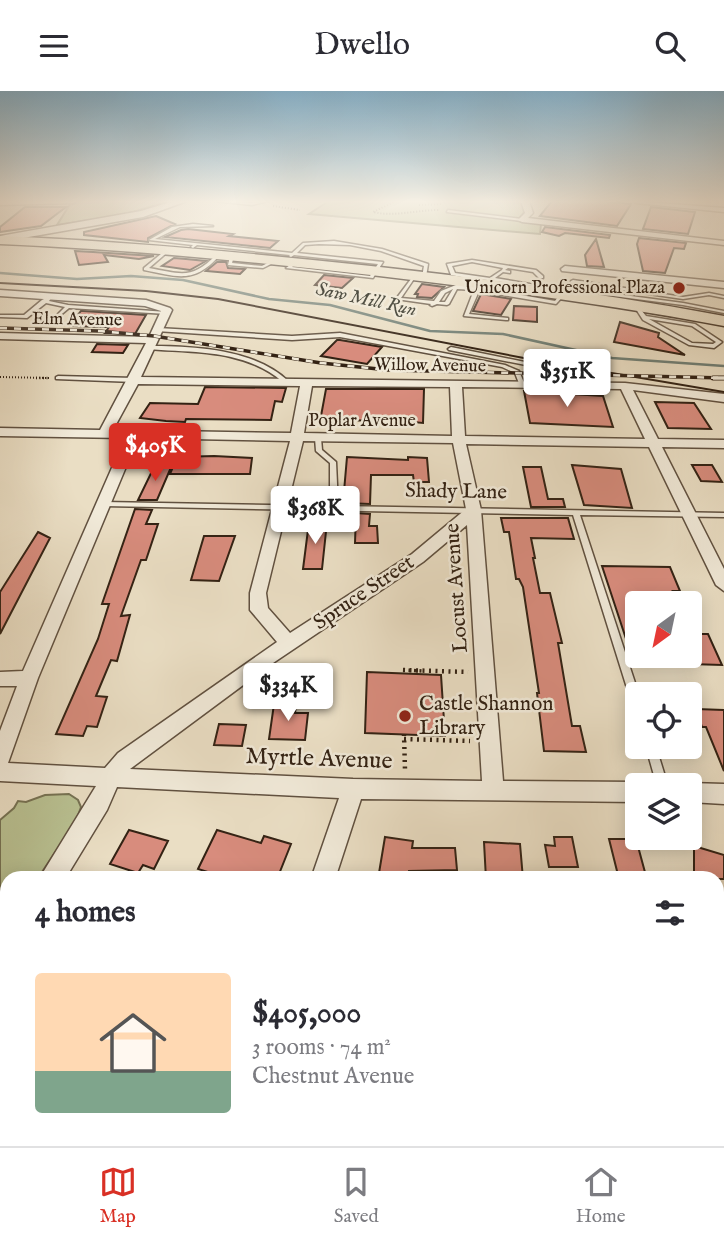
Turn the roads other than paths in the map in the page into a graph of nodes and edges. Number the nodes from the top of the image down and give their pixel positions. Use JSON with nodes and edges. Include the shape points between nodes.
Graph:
{"nodes":[{"id":1,"x":168,"y":250,"type":"edge"},
{"id":2,"x":200,"y":250,"type":"edge"},
{"id":3,"x":209,"y":250,"type":"edge"},
{"id":4,"x":297,"y":250,"type":"edge"},
{"id":5,"x":380,"y":250,"type":"edge"},
{"id":6,"x":394,"y":253,"type":"junction"},
{"id":7,"x":225,"y":256,"type":"junction"},
{"id":8,"x":286,"y":260,"type":"junction"},
{"id":9,"x":379,"y":268,"type":"junction"},
{"id":10,"x":565,"y":269,"type":"dead end"},
{"id":11,"x":504,"y":272,"type":"junction"},
{"id":12,"x":419,"y":276,"type":"junction"},
{"id":13,"x":474,"y":283,"type":"junction"},
{"id":14,"x":522,"y":284,"type":"junction"},
{"id":15,"x":540,"y":284,"type":"junction"},
{"id":16,"x":724,"y":285,"type":"edge"},
{"id":17,"x":564,"y":292,"type":"junction"},
{"id":18,"x":644,"y":292,"type":"junction"},
{"id":19,"x":0,"y":293,"type":"edge"},
{"id":20,"x":724,"y":297,"type":"edge"},
{"id":21,"x":47,"y":299,"type":"junction"},
{"id":22,"x":437,"y":303,"type":"junction"},
{"id":23,"x":68,"y":306,"type":"junction"},
{"id":24,"x":640,"y":308,"type":"junction"},
{"id":25,"x":688,"y":311,"type":"junction"},
{"id":26,"x":724,"y":312,"type":"edge"},
{"id":27,"x":167,"y":313,"type":"junction"},
{"id":28,"x":0,"y":316,"type":"edge"},
{"id":29,"x":57,"y":317,"type":"dead end"},
{"id":30,"x":506,"y":319,"type":"dead end"},
{"id":31,"x":724,"y":321,"type":"edge"},
{"id":32,"x":0,"y":336,"type":"edge"},
{"id":33,"x":153,"y":339,"type":"junction"},
{"id":34,"x":451,"y":349,"type":"dead end"},
{"id":35,"x":58,"y":378,"type":"road end"},
{"id":36,"x":134,"y":380,"type":"junction"},
{"id":37,"x":285,"y":381,"type":"junction"},
{"id":38,"x":307,"y":381,"type":"junction"},
{"id":39,"x":456,"y":385,"type":"junction"},
{"id":40,"x":522,"y":385,"type":"junction"},
{"id":41,"x":573,"y":385,"type":"junction"},
{"id":42,"x":625,"y":386,"type":"junction"},
{"id":43,"x":724,"y":398,"type":"edge"},
{"id":44,"x":0,"y":432,"type":"edge"},
{"id":45,"x":104,"y":434,"type":"junction"},
{"id":46,"x":133,"y":435,"type":"junction"},
{"id":47,"x":297,"y":438,"type":"junction"},
{"id":48,"x":318,"y":438,"type":"junction"},
{"id":49,"x":459,"y":440,"type":"junction"},
{"id":50,"x":652,"y":442,"type":"junction"},
{"id":51,"x":724,"y":444,"type":"edge"},
{"id":52,"x":104,"y":504,"type":"junction"},
{"id":53,"x":278,"y":506,"type":"junction"},
{"id":54,"x":334,"y":507,"type":"junction"},
{"id":55,"x":474,"y":510,"type":"junction"},
{"id":56,"x":576,"y":513,"type":"junction"},
{"id":57,"x":688,"y":514,"type":"junction"},
{"id":58,"x":724,"y":515,"type":"edge"},
{"id":59,"x":724,"y":585,"type":"edge"},
{"id":60,"x":289,"y":643,"type":"junction"},
{"id":61,"x":29,"y":678,"type":"junction"},
{"id":62,"x":0,"y":679,"type":"edge"},
{"id":63,"x":630,"y":682,"type":"edge"},
{"id":64,"x":0,"y":759,"type":"edge"},
{"id":65,"x":0,"y":772,"type":"edge"},
{"id":66,"x":111,"y":776,"type":"junction"},
{"id":67,"x":353,"y":789,"type":"junction"},
{"id":68,"x":493,"y":789,"type":"junction"},
{"id":69,"x":625,"y":792,"type":"edge"},
{"id":70,"x":702,"y":793,"type":"edge"},
{"id":71,"x":724,"y":794,"type":"edge"},
{"id":72,"x":56,"y":871,"type":"edge"},
{"id":73,"x":326,"y":871,"type":"edge"}],
"edges":[{"from":1,"to":7,"type":"lane","via":[[146,269],[198,274]]},
{"from":2,"to":7,"type":"main road"},
{"from":3,"to":8,"type":"lane"},
{"from":4,"to":8,"type":"lane"},
{"from":5,"to":6,"type":"lane"},
{"from":6,"to":9,"type":"lane"},
{"from":6,"to":12,"type":"lane","via":[[426,265]]},
{"from":7,"to":8,"type":"main road"},
{"from":8,"to":9,"type":"lane"},
{"from":8,"to":9,"type":"main road","via":[[320,269]]},
{"from":9,"to":12,"type":"main road"},
{"from":10,"to":16,"type":"street"},
{"from":11,"to":13,"type":"lane"},
{"from":11,"to":13,"type":"lane","via":[[472,261],[449,265],[453,274]]},
{"from":11,"to":15,"type":"lane","via":[[534,271]]},
{"from":12,"to":13,"type":"main road"},
{"from":12,"to":22,"type":"lane","via":[[398,299]]},
{"from":13,"to":14,"type":"main road"},
{"from":13,"to":15,"type":"lane"},
{"from":13,"to":22,"type":"lane","via":[[443,293]]},
{"from":13,"to":22,"type":"lane","via":[[447,304]]},
{"from":13,"to":30,"type":"lane","via":[[466,315]]},
{"from":14,"to":15,"type":"main road"},
{"from":14,"to":17,"type":"lane","via":[[556,303]]},
{"from":15,"to":17,"type":"main road"},
{"from":17,"to":18,"type":"lane","via":[[573,281]]},
{"from":17,"to":24,"type":"main road"},
{"from":18,"to":24,"type":"lane"},
{"from":18,"to":25,"type":"lane"},
{"from":19,"to":21,"type":"street"},
{"from":20,"to":25,"type":"lane","via":[[709,294]]},
{"from":21,"to":23,"type":"lane"},
{"from":21,"to":27,"type":"street","via":[[146,303],[165,307]]},
{"from":21,"to":28,"type":"lane","via":[[25,317]]},
{"from":23,"to":27,"type":"lane"},
{"from":23,"to":29,"type":"lane"},
{"from":24,"to":25,"type":"main road"},
{"from":24,"to":25,"type":"lane","via":[[691,344],[714,346],[719,342]]},
{"from":25,"to":26,"type":"lane"},
{"from":25,"to":31,"type":"main road"},
{"from":27,"to":33,"type":"street"},
{"from":32,"to":33,"type":"street","name":"Elm Avenue"},
{"from":33,"to":36,"type":"street"},
{"from":33,"to":37,"type":"lane","name":"Elm Avenue","via":[[259,363]]},
{"from":33,"to":40,"type":"lane","via":[[340,335],[503,366],[517,372]]},
{"from":34,"to":41,"type":"lane","via":[[552,369],[562,372]]},
{"from":35,"to":36,"type":"lane"},
{"from":36,"to":37,"type":"street","name":"Willow Avenue"},
{"from":36,"to":45,"type":"street"},
{"from":37,"to":38,"type":"street","name":"Willow Avenue"},
{"from":38,"to":39,"type":"street","name":"Willow Avenue"},
{"from":38,"to":47,"type":"street"},
{"from":39,"to":40,"type":"street","name":"Willow Avenue"},
{"from":39,"to":49,"type":"street","name":"Locust Avenue"},
{"from":40,"to":41,"type":"street","name":"Willow Avenue"},
{"from":41,"to":42,"type":"street","name":"Willow Avenue"},
{"from":42,"to":43,"type":"street","name":"Willow Avenue"},
{"from":42,"to":50,"type":"street"},
{"from":44,"to":45,"type":"street","name":"Poplar Avenue"},
{"from":45,"to":46,"type":"street","name":"Poplar Avenue"},
{"from":46,"to":47,"type":"street","name":"Poplar Avenue"},
{"from":46,"to":52,"type":"street"},
{"from":47,"to":48,"type":"street","name":"Poplar Avenue"},
{"from":47,"to":53,"type":"street"},
{"from":48,"to":49,"type":"street","name":"Poplar Avenue"},
{"from":48,"to":54,"type":"lane","via":[[319,451],[333,462]]},
{"from":49,"to":50,"type":"street","name":"Poplar Avenue"},
{"from":49,"to":55,"type":"street","name":"Locust Avenue"},
{"from":50,"to":51,"type":"street","name":"Poplar Avenue"},
{"from":50,"to":57,"type":"street"},
{"from":52,"to":53,"type":"lane","name":"Shady Lane"},
{"from":52,"to":61,"type":"street"},
{"from":53,"to":54,"type":"lane","name":"Shady Lane"},
{"from":53,"to":60,"type":"street","via":[[258,593],[259,610]]},
{"from":54,"to":55,"type":"lane","name":"Shady Lane"},
{"from":55,"to":56,"type":"lane","name":"Shady Lane"},
{"from":55,"to":60,"type":"street","name":"Spruce Street","via":[[415,559]]},
{"from":55,"to":68,"type":"street","name":"Locust Avenue"},
{"from":56,"to":57,"type":"lane","name":"Shady Lane"},
{"from":56,"to":63,"type":"lane"},
{"from":57,"to":58,"type":"lane","name":"Shady Lane"},
{"from":57,"to":59,"type":"street"},
{"from":60,"to":66,"type":"street","name":"Spruce Street","via":[[125,759]]},
{"from":61,"to":62,"type":"street"},
{"from":61,"to":64,"type":"street"},
{"from":65,"to":66,"type":"street","name":"Myrtle Avenue"},
{"from":66,"to":67,"type":"street","name":"Myrtle Avenue"},
{"from":66,"to":72,"type":"street","name":"Spruce Street"},
{"from":67,"to":68,"type":"street","name":"Myrtle Avenue"},
{"from":67,"to":73,"type":"street"},
{"from":68,"to":69,"type":"street","name":"Myrtle Avenue"},
{"from":70,"to":71,"type":"street"}]}
